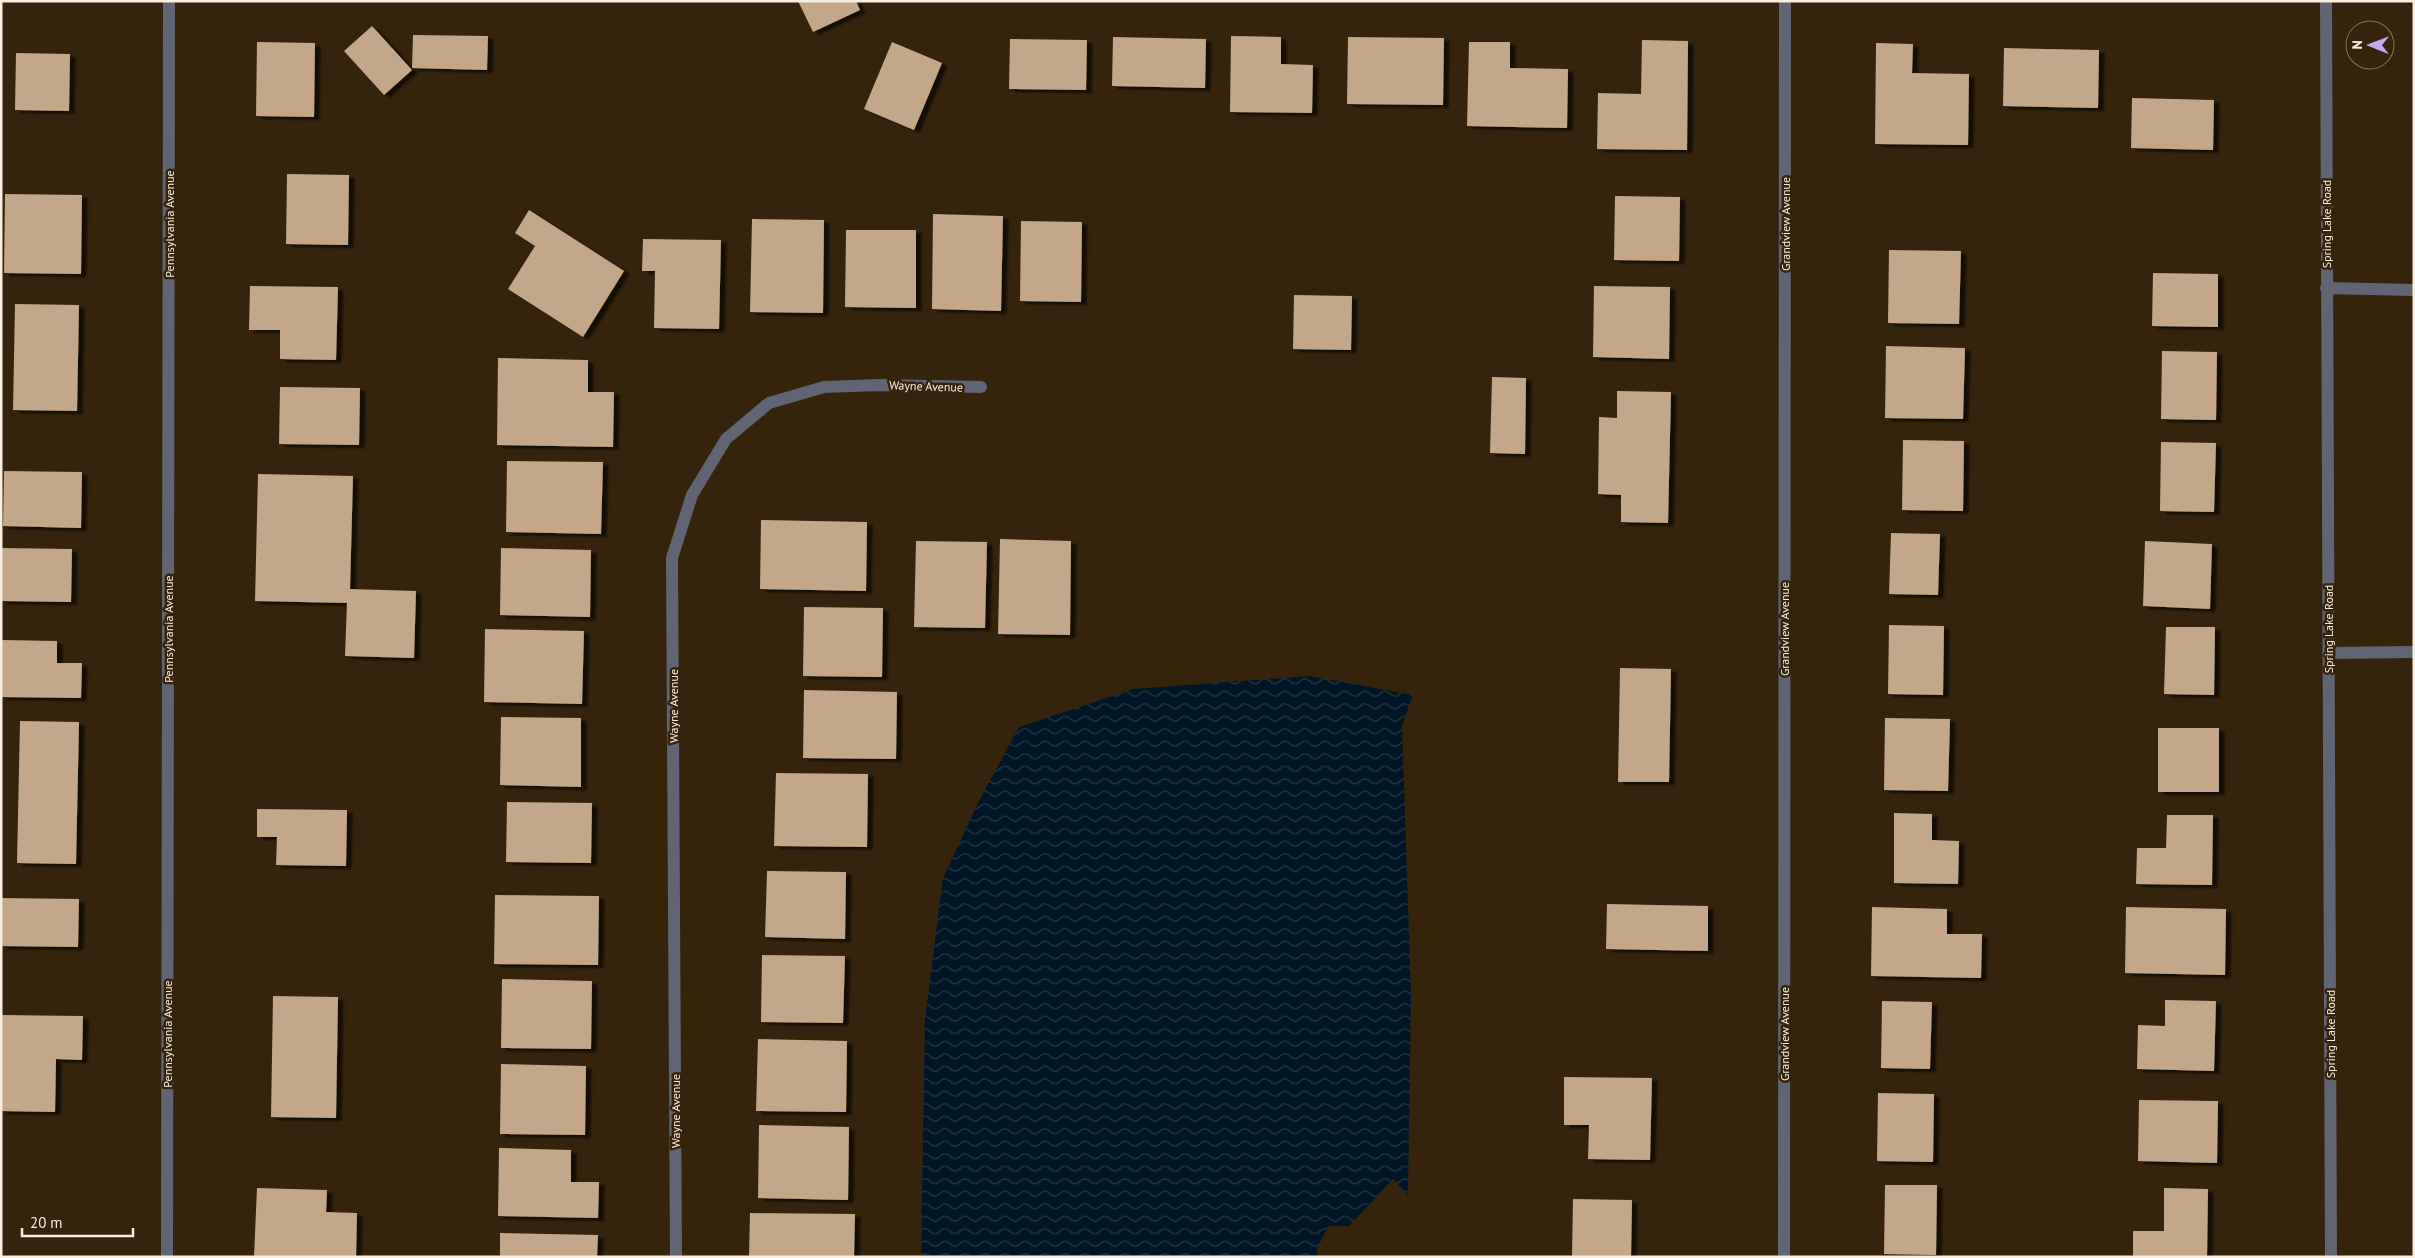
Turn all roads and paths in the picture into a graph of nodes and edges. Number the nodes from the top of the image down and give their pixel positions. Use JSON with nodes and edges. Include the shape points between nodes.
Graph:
{"nodes":[{"id":1,"x":169,"y":1,"type":"edge"},
{"id":2,"x":1785,"y":1,"type":"edge"},
{"id":3,"x":2326,"y":1,"type":"edge"},
{"id":4,"x":2326,"y":288,"type":"junction"},
{"id":5,"x":2414,"y":290,"type":"edge"},
{"id":6,"x":981,"y":387,"type":"dead end"},
{"id":7,"x":2414,"y":652,"type":"edge"},
{"id":8,"x":2328,"y":653,"type":"junction"},
{"id":9,"x":167,"y":1257,"type":"edge"},
{"id":10,"x":676,"y":1257,"type":"edge"},
{"id":11,"x":1784,"y":1257,"type":"edge"},
{"id":12,"x":2331,"y":1257,"type":"edge"}],
"edges":[{"from":1,"to":9,"type":"street","name":"Pennsylvania Avenue"},
{"from":2,"to":11,"type":"street","name":"Grandview Avenue"},
{"from":3,"to":4,"type":"street","name":"Spring Lake Road"},
{"from":4,"to":5,"type":"street"},
{"from":4,"to":8,"type":"street","name":"Spring Lake Road"},
{"from":6,"to":10,"type":"street","name":"Wayne Avenue","via":[[879,384],[824,387],[769,403],[726,439],[692,495],[672,558]]},
{"from":7,"to":8,"type":"street"},
{"from":8,"to":12,"type":"street","name":"Spring Lake Road"}]}
